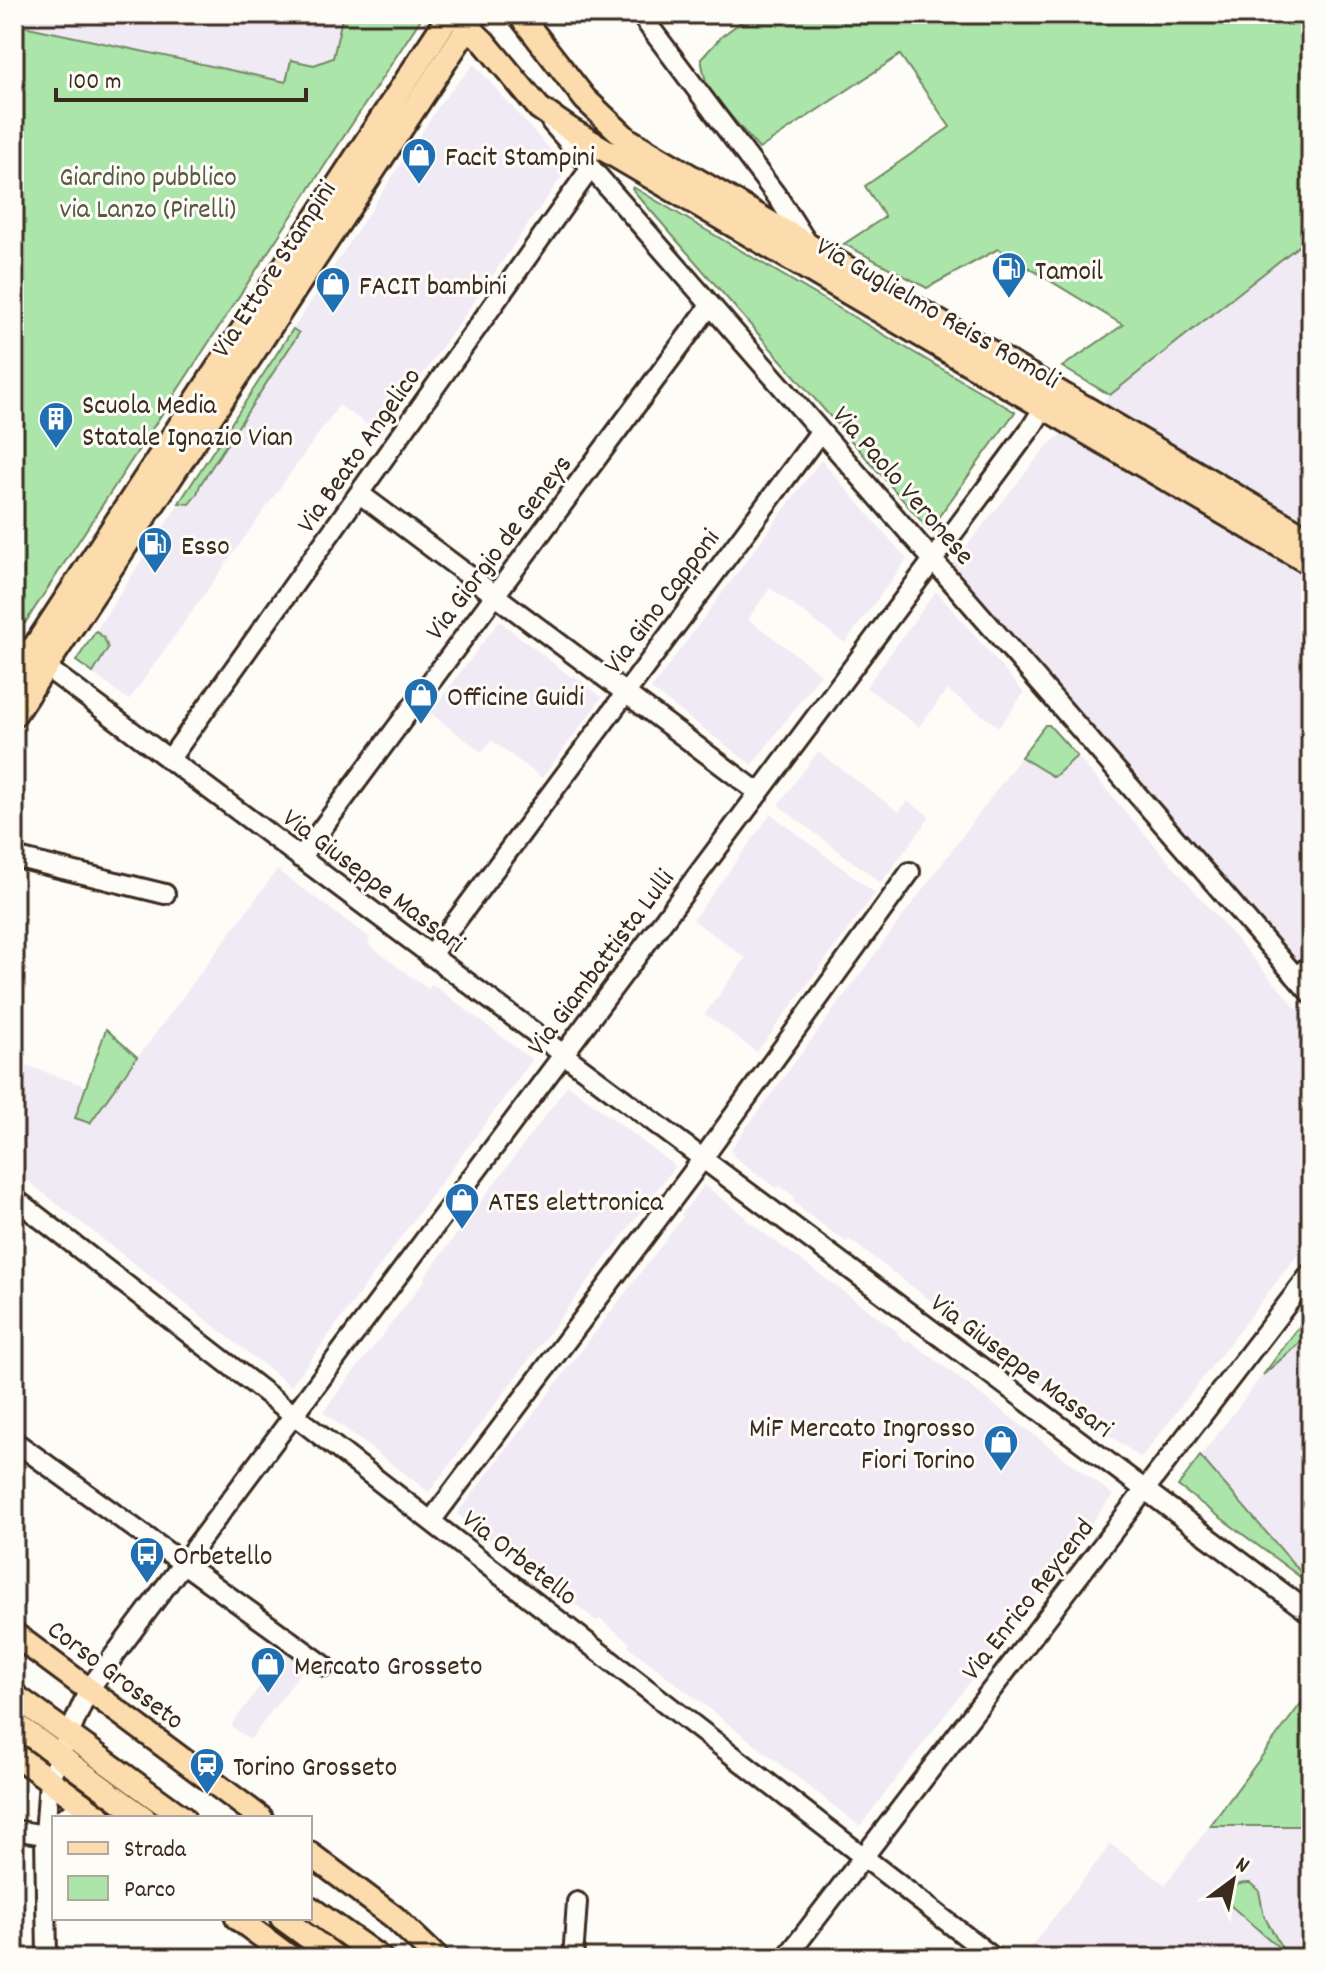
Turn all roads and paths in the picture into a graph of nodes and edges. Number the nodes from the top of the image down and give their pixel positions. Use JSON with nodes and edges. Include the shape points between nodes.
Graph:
{"nodes":[{"id":1,"x":519,"y":14,"type":"edge"},
{"id":2,"x":640,"y":14,"type":"edge"},
{"id":3,"x":462,"y":17,"type":"edge"},
{"id":4,"x":539,"y":108,"type":"junction"},
{"id":5,"x":590,"y":169,"type":"junction"},
{"id":6,"x":810,"y":246,"type":"junction"},
{"id":7,"x":709,"y":307,"type":"junction"},
{"id":8,"x":1050,"y":399,"type":"junction"},
{"id":9,"x":820,"y":432,"type":"junction"},
{"id":10,"x":360,"y":494,"type":"junction"},
{"id":11,"x":1311,"y":540,"type":"edge"},
{"id":12,"x":933,"y":560,"type":"junction"},
{"id":13,"x":1311,"y":564,"type":"edge"},
{"id":14,"x":496,"y":595,"type":"junction"},
{"id":15,"x":30,"y":655,"type":"edge"},
{"id":16,"x":14,"y":678,"type":"edge"},
{"id":17,"x":626,"y":693,"type":"junction"},
{"id":18,"x":14,"y":715,"type":"edge"},
{"id":19,"x":169,"y":760,"type":"junction"},
{"id":20,"x":759,"y":793,"type":"junction"},
{"id":21,"x":14,"y":857,"type":"edge"},
{"id":22,"x":300,"y":858,"type":"junction"},
{"id":23,"x":910,"y":872,"type":"dead end"},
{"id":24,"x":165,"y":894,"type":"dead end"},
{"id":25,"x":430,"y":956,"type":"junction"},
{"id":26,"x":1311,"y":964,"type":"edge"},
{"id":27,"x":1296,"y":977,"type":"junction"},
{"id":28,"x":1311,"y":994,"type":"edge"},
{"id":29,"x":564,"y":1055,"type":"junction"},
{"id":30,"x":702,"y":1158,"type":"junction"},
{"id":31,"x":14,"y":1198,"type":"edge"},
{"id":32,"x":1311,"y":1273,"type":"edge"},
{"id":33,"x":295,"y":1417,"type":"junction"},
{"id":34,"x":14,"y":1441,"type":"edge"},
{"id":35,"x":1145,"y":1490,"type":"junction"},
{"id":36,"x":431,"y":1521,"type":"junction"},
{"id":37,"x":184,"y":1561,"type":"junction"},
{"id":38,"x":1311,"y":1614,"type":"edge"},
{"id":39,"x":14,"y":1634,"type":"edge"},
{"id":40,"x":325,"y":1666,"type":"dead end"},
{"id":41,"x":89,"y":1689,"type":"junction"},
{"id":42,"x":14,"y":1695,"type":"edge"},
{"id":43,"x":14,"y":1723,"type":"edge"},
{"id":44,"x":69,"y":1735,"type":"junction"},
{"id":45,"x":14,"y":1754,"type":"edge"},
{"id":46,"x":59,"y":1756,"type":"junction"},
{"id":47,"x":49,"y":1780,"type":"junction"},
{"id":48,"x":93,"y":1812,"type":"edge"},
{"id":49,"x":72,"y":1816,"type":"edge"},
{"id":50,"x":141,"y":1816,"type":"edge"},
{"id":51,"x":180,"y":1816,"type":"edge"},
{"id":52,"x":258,"y":1816,"type":"edge"},
{"id":53,"x":49,"y":1829,"type":"edge"},
{"id":54,"x":14,"y":1830,"type":"edge"},
{"id":55,"x":312,"y":1856,"type":"edge"},
{"id":56,"x":864,"y":1857,"type":"junction"},
{"id":57,"x":577,"y":1902,"type":"dead end"},
{"id":58,"x":312,"y":1909,"type":"edge"},
{"id":59,"x":394,"y":1917,"type":"junction"},
{"id":60,"x":240,"y":1920,"type":"edge"},
{"id":61,"x":285,"y":1920,"type":"edge"},
{"id":62,"x":47,"y":1958,"type":"edge"},
{"id":63,"x":291,"y":1958,"type":"edge"},
{"id":64,"x":337,"y":1958,"type":"edge"},
{"id":65,"x":380,"y":1958,"type":"edge"},
{"id":66,"x":437,"y":1958,"type":"edge"},
{"id":67,"x":449,"y":1958,"type":"edge"},
{"id":68,"x":573,"y":1958,"type":"edge"},
{"id":69,"x":786,"y":1958,"type":"edge"},
{"id":70,"x":994,"y":1958,"type":"edge"}],
"edges":[{"from":1,"to":6,"type":"main road","name":"Via Guglielmo Reiss Romoli","via":[[585,99],[627,139]]},
{"from":2,"to":6,"type":"street"},
{"from":3,"to":4,"type":"main road","name":"Via Paolo Veronese"},
{"from":3,"to":15,"type":"main road","name":"Via Ettore Stampini"},
{"from":4,"to":5,"type":"street","name":"Via Paolo Veronese"},
{"from":4,"to":8,"type":"main road","name":"Via Guglielmo Reiss Romoli"},
{"from":5,"to":7,"type":"street","name":"Via Paolo Veronese"},
{"from":5,"to":10,"type":"street","name":"Via Beato Angelico"},
{"from":6,"to":8,"type":"main road","name":"Via Guglielmo Reiss Romoli"},
{"from":7,"to":9,"type":"street","name":"Via Paolo Veronese"},
{"from":7,"to":14,"type":"street","name":"Via Giorgio de Geneys"},
{"from":8,"to":11,"type":"main road","name":"Via Guglielmo Reiss Romoli"},
{"from":8,"to":12,"type":"street","name":"Via Giambattista Lulli"},
{"from":8,"to":13,"type":"main road","name":"Via Guglielmo Reiss Romoli"},
{"from":9,"to":12,"type":"street","name":"Via Paolo Veronese"},
{"from":9,"to":17,"type":"street","name":"Via Gino Capponi"},
{"from":10,"to":14,"type":"street"},
{"from":10,"to":19,"type":"street","name":"Via Beato Angelico"},
{"from":12,"to":20,"type":"street","name":"Via Giambattista Lulli"},
{"from":12,"to":27,"type":"street","name":"Via Paolo Veronese"},
{"from":14,"to":17,"type":"street"},
{"from":14,"to":22,"type":"street","name":"Via Giorgio de Geneys"},
{"from":15,"to":16,"type":"main road","name":"Via Ettore Stampini"},
{"from":15,"to":18,"type":"main road","name":"Via Ettore Stampini"},
{"from":15,"to":19,"type":"street","name":"Via Giuseppe Massari"},
{"from":17,"to":20,"type":"street"},
{"from":17,"to":25,"type":"street","name":"Via Gino Capponi"},
{"from":19,"to":22,"type":"street","name":"Via Giuseppe Massari"},
{"from":20,"to":29,"type":"street","name":"Via Giambattista Lulli"},
{"from":21,"to":24,"type":"street"},
{"from":22,"to":25,"type":"street","name":"Via Giuseppe Massari"},
{"from":23,"to":30,"type":"street"},
{"from":25,"to":29,"type":"street","name":"Via Giuseppe Massari"},
{"from":26,"to":27,"type":"street"},
{"from":27,"to":28,"type":"street","name":"Via Paolo Veronese"},
{"from":29,"to":30,"type":"street","name":"Via Giuseppe Massari"},
{"from":29,"to":33,"type":"street","name":"Via Giambattista Lulli"},
{"from":30,"to":35,"type":"street","name":"Via Giuseppe Massari"},
{"from":30,"to":36,"type":"street"},
{"from":31,"to":33,"type":"street","name":"Via Orbetello"},
{"from":32,"to":35,"type":"street","name":"Via Enrico Reycend"},
{"from":33,"to":36,"type":"street","name":"Via Orbetello"},
{"from":33,"to":37,"type":"street","name":"Via Giambattista Lulli"},
{"from":34,"to":37,"type":"street"},
{"from":35,"to":38,"type":"street","name":"Via Giuseppe Massari"},
{"from":35,"to":56,"type":"street","name":"Via Enrico Reycend"},
{"from":36,"to":56,"type":"street","name":"Via Orbetello"},
{"from":37,"to":40,"type":"street"},
{"from":37,"to":41,"type":"street","name":"Via Giambattista Lulli"},
{"from":39,"to":41,"type":"main road","name":"Corso Grosseto"},
{"from":41,"to":44,"type":"street","name":"Via Giambattista Lulli"},
{"from":41,"to":52,"type":"main road","name":"Corso Grosseto"},
{"from":42,"to":44,"type":"main road"},
{"from":43,"to":46,"type":"main road"},
{"from":44,"to":46,"type":"street","name":"Via Giambattista Lulli"},
{"from":44,"to":51,"type":"main road"},
{"from":45,"to":47,"type":"main road"},
{"from":46,"to":47,"type":"street","name":"Via Giambattista Lulli"},
{"from":46,"to":50,"type":"main road"},
{"from":47,"to":48,"type":"main road"},
{"from":47,"to":53,"type":"street","name":"Via Giambattista Lulli"},
{"from":48,"to":49,"type":"street"},
{"from":53,"to":54,"type":"street"},
{"from":53,"to":62,"type":"street","name":"Via Giambattista Lulli"},
{"from":55,"to":59,"type":"main road"},
{"from":56,"to":69,"type":"street","name":"Via Enrico Reycend"},
{"from":56,"to":70,"type":"street","name":"Via Orbetello"},
{"from":57,"to":68,"type":"street"},
{"from":58,"to":65,"type":"main road"},
{"from":59,"to":66,"type":"main road"},
{"from":59,"to":67,"type":"street"},
{"from":60,"to":63,"type":"main road"},
{"from":61,"to":64,"type":"main road"}]}
